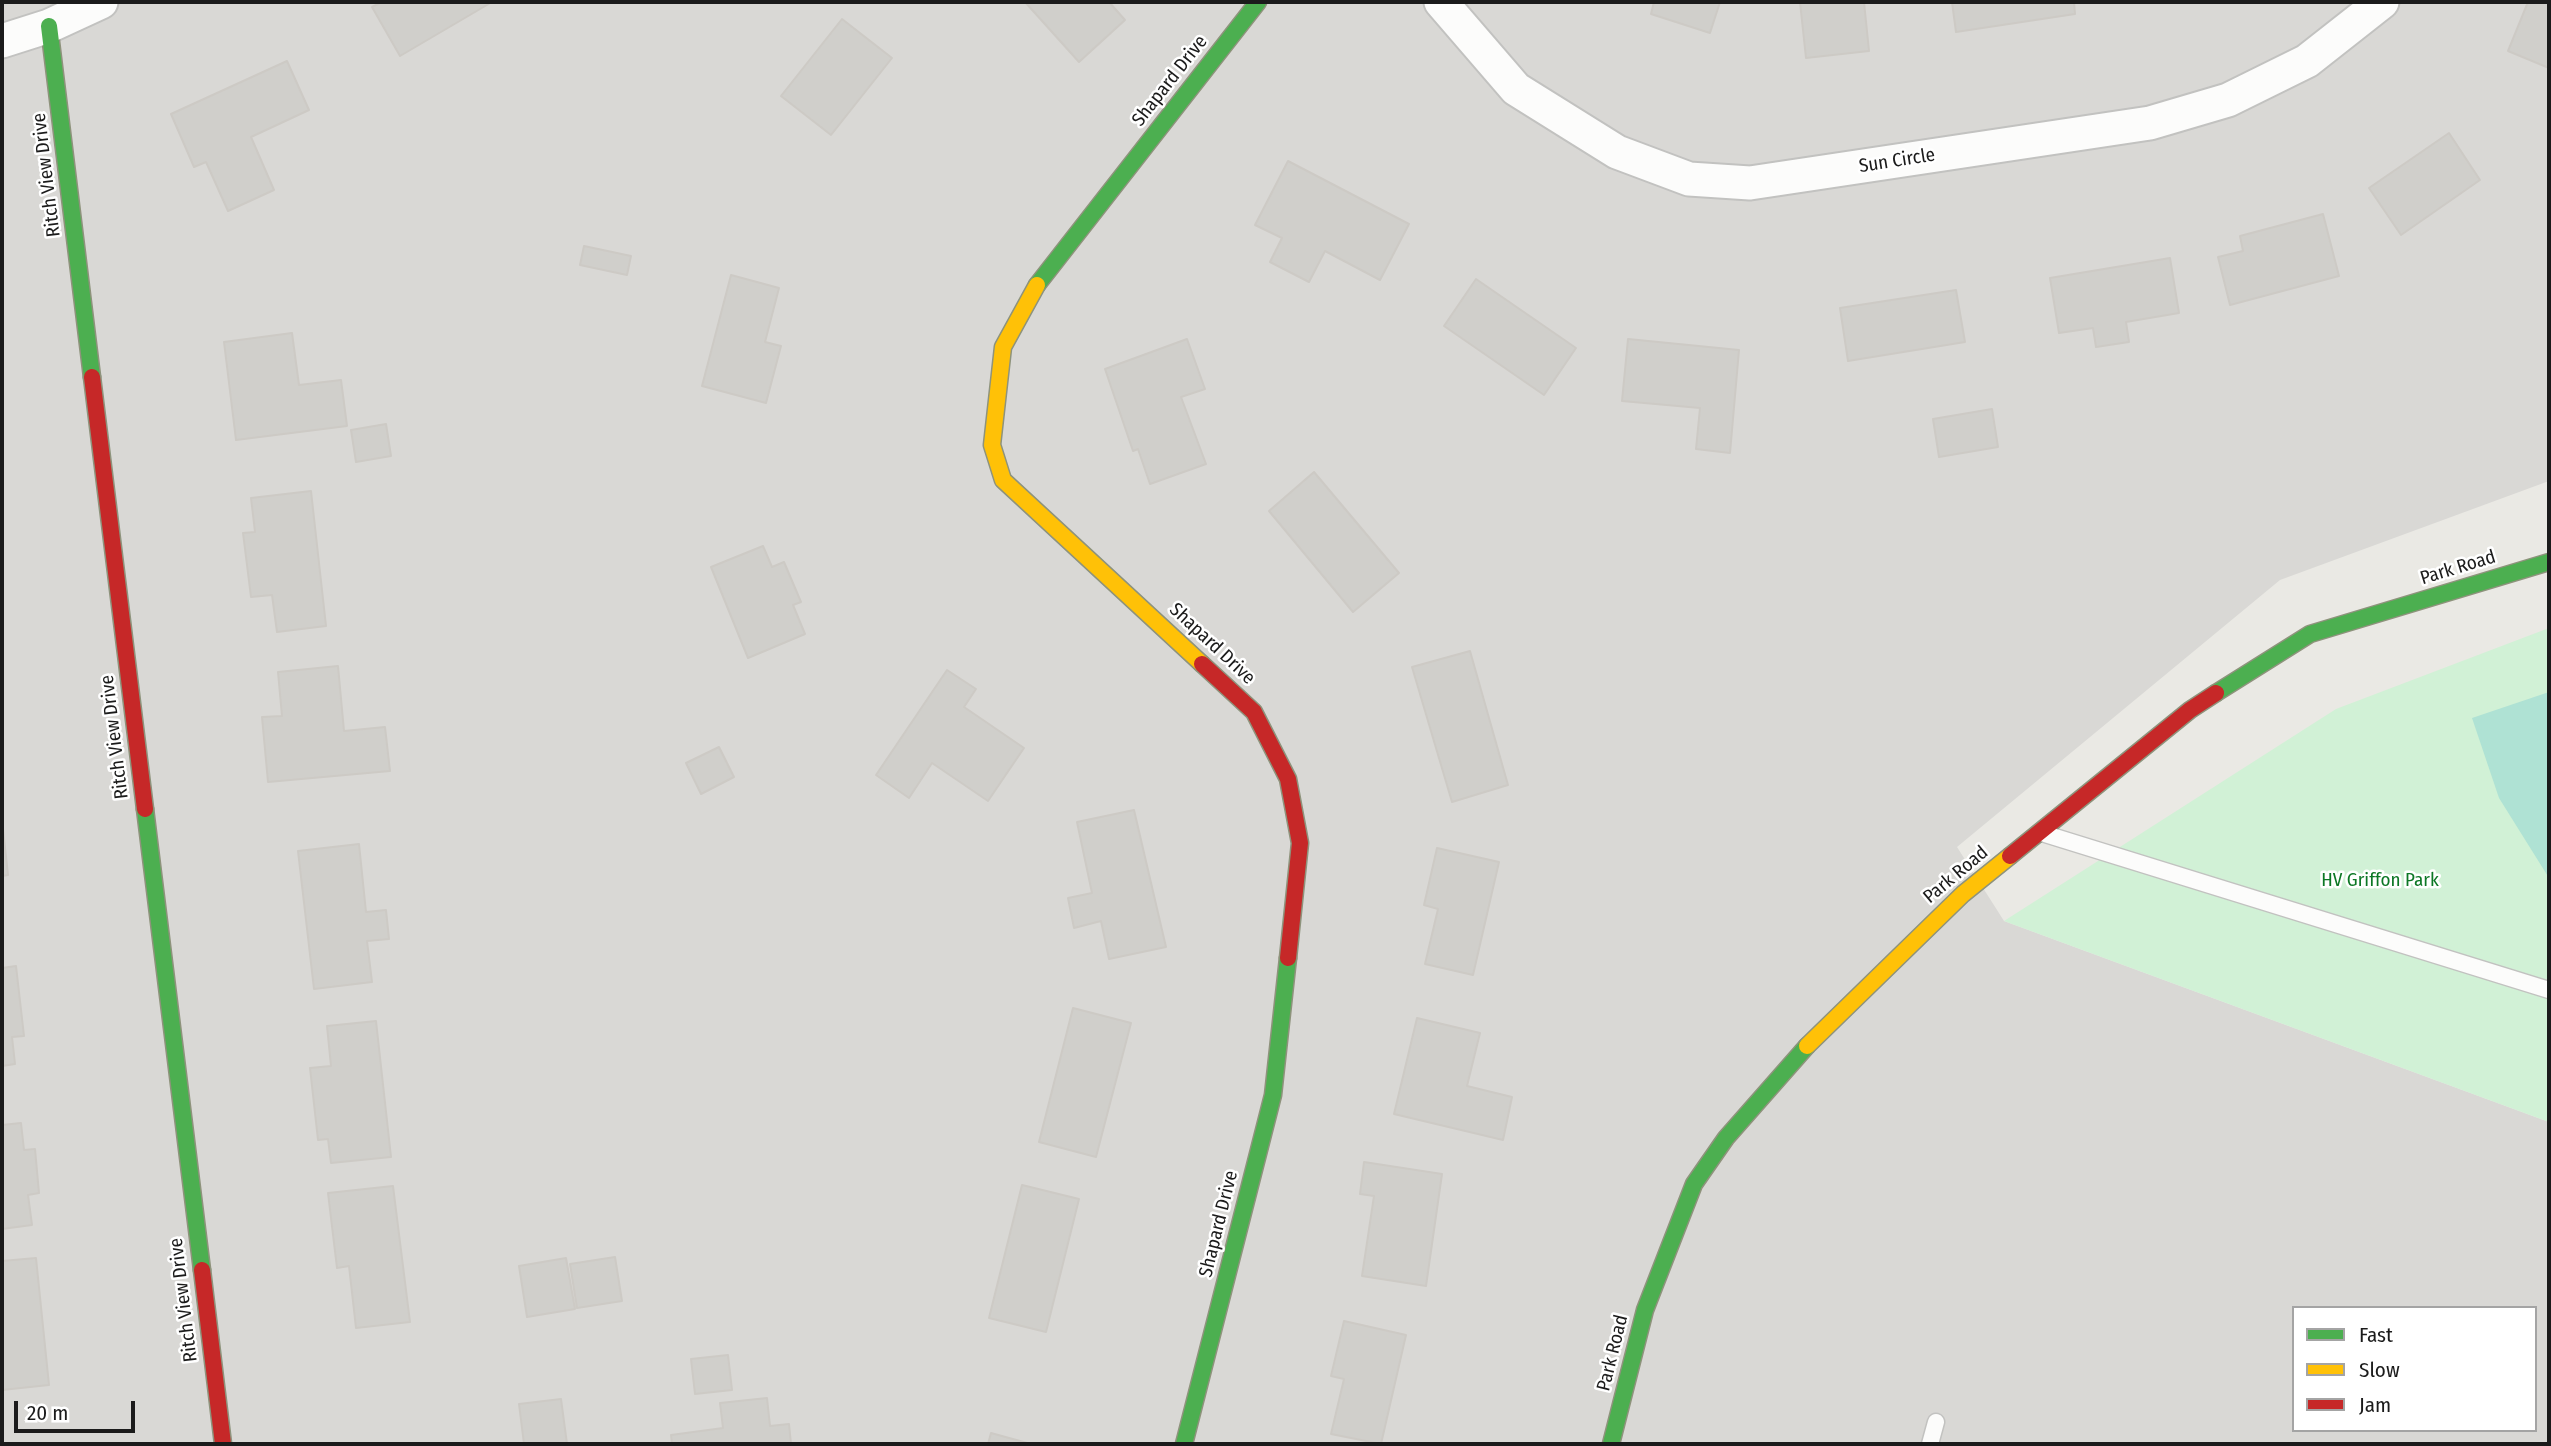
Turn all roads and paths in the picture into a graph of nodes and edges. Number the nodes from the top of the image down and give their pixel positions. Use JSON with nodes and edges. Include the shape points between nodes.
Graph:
{"nodes":[{"id":1,"x":101,"y":2,"type":"edge"},
{"id":2,"x":1258,"y":2,"type":"edge"},
{"id":3,"x":1441,"y":2,"type":"edge"},
{"id":4,"x":2382,"y":2,"type":"edge"},
{"id":5,"x":50,"y":26,"type":"junction"},
{"id":6,"x":2,"y":41,"type":"edge"},
{"id":7,"x":2549,"y":562,"type":"edge"},
{"id":8,"x":2042,"y":832,"type":"junction"},
{"id":9,"x":2549,"y":990,"type":"edge"},
{"id":10,"x":1936,"y":1422,"type":"dead end"},
{"id":11,"x":223,"y":1444,"type":"edge"},
{"id":12,"x":1184,"y":1444,"type":"edge"},
{"id":13,"x":1611,"y":1444,"type":"edge"},
{"id":14,"x":1930,"y":1444,"type":"edge"}],
"edges":[{"from":1,"to":5,"type":"street"},
{"from":2,"to":12,"type":"street","name":"Shapard Drive","via":[[1028,296],[1003,348],[993,420],[992,445],[1003,480],[1254,712],[1288,779],[1300,843],[1273,1095]]},
{"from":3,"to":4,"type":"street","name":"Sun Circle","via":[[1516,89],[1618,152],[1689,179],[1750,183],[2150,123],[2228,100],[2306,61]]},
{"from":5,"to":6,"type":"street"},
{"from":5,"to":11,"type":"street","name":"Ritch View Drive"},
{"from":7,"to":8,"type":"street","name":"Park Road","via":[[2310,634],[2190,710]]},
{"from":8,"to":9,"type":"lane"},
{"from":8,"to":13,"type":"street","name":"Park Road","via":[[1962,894],[1822,1030],[1726,1138],[1694,1184],[1645,1310]]},
{"from":10,"to":14,"type":"lane"}]}
